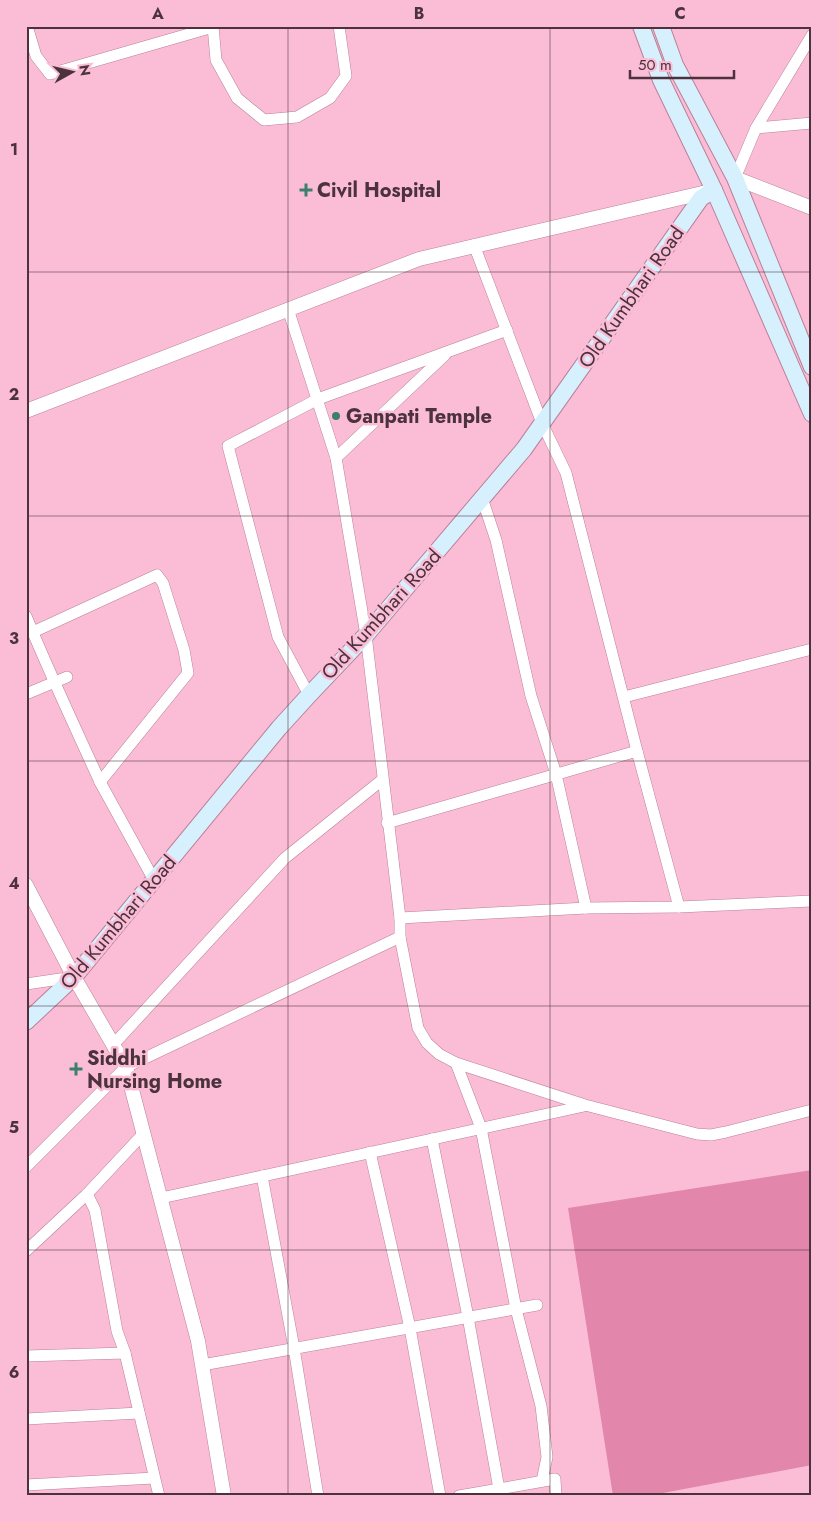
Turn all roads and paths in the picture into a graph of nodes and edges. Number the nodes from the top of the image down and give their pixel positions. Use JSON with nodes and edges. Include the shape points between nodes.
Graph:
{"nodes":[{"id":1,"x":28,"y":26,"type":"edge"},
{"id":2,"x":339,"y":26,"type":"edge"},
{"id":3,"x":641,"y":26,"type":"edge"},
{"id":4,"x":661,"y":26,"type":"edge"},
{"id":5,"x":213,"y":27,"type":"edge"},
{"id":6,"x":812,"y":35,"type":"edge"},
{"id":7,"x":812,"y":123,"type":"edge"},
{"id":8,"x":756,"y":128,"type":"junction"},
{"id":9,"x":735,"y":178,"type":"junction"},
{"id":10,"x":714,"y":190,"type":"junction"},
{"id":11,"x":812,"y":208,"type":"edge"},
{"id":12,"x":474,"y":245,"type":"junction"},
{"id":13,"x":288,"y":310,"type":"junction"},
{"id":14,"x":506,"y":330,"type":"junction"},
{"id":15,"x":448,"y":352,"type":"junction"},
{"id":16,"x":812,"y":366,"type":"edge"},
{"id":17,"x":318,"y":399,"type":"junction"},
{"id":18,"x":26,"y":411,"type":"edge"},
{"id":19,"x":812,"y":414,"type":"edge"},
{"id":20,"x":542,"y":423,"type":"junction"},
{"id":21,"x":336,"y":458,"type":"junction"},
{"id":22,"x":482,"y":498,"type":"junction"},
{"id":23,"x":26,"y":616,"type":"edge"},
{"id":24,"x":33,"y":632,"type":"junction"},
{"id":25,"x":366,"y":634,"type":"junction"},
{"id":26,"x":812,"y":649,"type":"edge"},
{"id":27,"x":67,"y":677,"type":"dead end"},
{"id":28,"x":54,"y":683,"type":"junction"},
{"id":29,"x":26,"y":694,"type":"edge"},
{"id":30,"x":309,"y":695,"type":"junction"},
{"id":31,"x":624,"y":697,"type":"junction"},
{"id":32,"x":637,"y":751,"type":"junction"},
{"id":33,"x":556,"y":774,"type":"junction"},
{"id":34,"x":382,"y":780,"type":"junction"},
{"id":35,"x":100,"y":782,"type":"junction"},
{"id":36,"x":387,"y":823,"type":"junction"},
{"id":37,"x":154,"y":880,"type":"junction"},
{"id":38,"x":26,"y":885,"type":"edge"},
{"id":39,"x":812,"y":900,"type":"edge"},
{"id":40,"x":679,"y":906,"type":"junction"},
{"id":41,"x":586,"y":908,"type":"junction"},
{"id":42,"x":400,"y":918,"type":"junction"},
{"id":43,"x":400,"y":937,"type":"junction"},
{"id":44,"x":74,"y":978,"type":"junction"},
{"id":45,"x":26,"y":984,"type":"edge"},
{"id":46,"x":26,"y":1022,"type":"edge"},
{"id":47,"x":113,"y":1045,"type":"junction"},
{"id":48,"x":456,"y":1063,"type":"junction"},
{"id":49,"x":126,"y":1067,"type":"junction"},
{"id":50,"x":585,"y":1105,"type":"junction"},
{"id":51,"x":812,"y":1110,"type":"edge"},
{"id":52,"x":482,"y":1128,"type":"junction"},
{"id":53,"x":144,"y":1133,"type":"junction"},
{"id":54,"x":432,"y":1139,"type":"junction"},
{"id":55,"x":370,"y":1152,"type":"junction"},
{"id":56,"x":26,"y":1167,"type":"edge"},
{"id":57,"x":262,"y":1176,"type":"junction"},
{"id":58,"x":87,"y":1194,"type":"junction"},
{"id":59,"x":161,"y":1198,"type":"junction"},
{"id":60,"x":27,"y":1250,"type":"edge"},
{"id":61,"x":537,"y":1305,"type":"dead end"},
{"id":62,"x":516,"y":1309,"type":"junction"},
{"id":63,"x":468,"y":1318,"type":"junction"},
{"id":64,"x":410,"y":1328,"type":"junction"},
{"id":65,"x":294,"y":1348,"type":"junction"},
{"id":66,"x":125,"y":1353,"type":"junction"},
{"id":67,"x":26,"y":1356,"type":"edge"},
{"id":68,"x":202,"y":1364,"type":"junction"},
{"id":69,"x":139,"y":1413,"type":"junction"},
{"id":70,"x":26,"y":1419,"type":"edge"},
{"id":71,"x":154,"y":1478,"type":"junction"},
{"id":72,"x":542,"y":1481,"type":"junction"},
{"id":73,"x":26,"y":1485,"type":"edge"},
{"id":74,"x":499,"y":1488,"type":"junction"},
{"id":75,"x":159,"y":1496,"type":"edge"},
{"id":76,"x":224,"y":1496,"type":"edge"},
{"id":77,"x":318,"y":1496,"type":"edge"},
{"id":78,"x":440,"y":1496,"type":"edge"},
{"id":79,"x":459,"y":1496,"type":"edge"},
{"id":80,"x":556,"y":1496,"type":"edge"}],
"edges":[{"from":1,"to":5,"type":"street","via":[[36,56],[50,74]]},
{"from":2,"to":5,"type":"street","via":[[346,76],[330,98],[297,118],[264,120],[237,98],[216,60]]},
{"from":3,"to":10,"type":"main road","via":[[661,80]]},
{"from":4,"to":9,"type":"main road","via":[[675,64]]},
{"from":6,"to":8,"type":"street"},
{"from":7,"to":8,"type":"street"},
{"from":8,"to":9,"type":"street"},
{"from":9,"to":11,"type":"street"},
{"from":9,"to":16,"type":"main road"},
{"from":10,"to":12,"type":"street"},
{"from":10,"to":19,"type":"main road"},
{"from":10,"to":20,"type":"main road","name":"Old Kumbhari Road","via":[[701,198]]},
{"from":12,"to":13,"type":"street","via":[[419,258]]},
{"from":12,"to":14,"type":"street"},
{"from":13,"to":17,"type":"street"},
{"from":13,"to":18,"type":"street"},
{"from":14,"to":15,"type":"street"},
{"from":14,"to":20,"type":"street"},
{"from":15,"to":17,"type":"street"},
{"from":15,"to":21,"type":"street"},
{"from":17,"to":21,"type":"street"},
{"from":17,"to":30,"type":"street","via":[[228,446],[278,637]]},
{"from":20,"to":22,"type":"main road","name":"Old Kumbhari Road"},
{"from":20,"to":31,"type":"street","via":[[566,473]]},
{"from":21,"to":25,"type":"street"},
{"from":22,"to":25,"type":"main road","name":"Old Kumbhari Road"},
{"from":22,"to":33,"type":"street","via":[[496,540],[531,696]]},
{"from":23,"to":24,"type":"street"},
{"from":24,"to":28,"type":"street"},
{"from":24,"to":35,"type":"street","via":[[157,576],[163,583],[188,673]]},
{"from":25,"to":30,"type":"main road","name":"Old Kumbhari Road"},
{"from":25,"to":34,"type":"street"},
{"from":26,"to":31,"type":"street"},
{"from":27,"to":28,"type":"street"},
{"from":28,"to":29,"type":"street"},
{"from":28,"to":35,"type":"street"},
{"from":30,"to":37,"type":"main road","name":"Old Kumbhari Road"},
{"from":31,"to":32,"type":"street"},
{"from":32,"to":33,"type":"street"},
{"from":32,"to":40,"type":"street"},
{"from":33,"to":36,"type":"street"},
{"from":33,"to":41,"type":"street"},
{"from":34,"to":36,"type":"street"},
{"from":34,"to":47,"type":"street","via":[[285,858]]},
{"from":35,"to":37,"type":"street"},
{"from":36,"to":42,"type":"street"},
{"from":37,"to":44,"type":"main road","name":"Old Kumbhari Road"},
{"from":38,"to":44,"type":"street"},
{"from":39,"to":40,"type":"street"},
{"from":40,"to":41,"type":"street"},
{"from":41,"to":42,"type":"street"},
{"from":42,"to":43,"type":"street"},
{"from":43,"to":48,"type":"street","via":[[418,1028],[427,1044]]},
{"from":43,"to":49,"type":"street"},
{"from":44,"to":45,"type":"street"},
{"from":44,"to":46,"type":"main road","name":"Old Kumbhari Road"},
{"from":44,"to":47,"type":"street"},
{"from":47,"to":49,"type":"street"},
{"from":48,"to":50,"type":"street"},
{"from":48,"to":52,"type":"street"},
{"from":49,"to":53,"type":"street"},
{"from":49,"to":56,"type":"street"},
{"from":50,"to":51,"type":"street","via":[[711,1135]]},
{"from":50,"to":52,"type":"street"},
{"from":52,"to":54,"type":"street"},
{"from":52,"to":62,"type":"street"},
{"from":53,"to":58,"type":"street"},
{"from":53,"to":59,"type":"street"},
{"from":54,"to":55,"type":"street"},
{"from":54,"to":63,"type":"street"},
{"from":55,"to":57,"type":"street"},
{"from":55,"to":64,"type":"street"},
{"from":57,"to":59,"type":"street"},
{"from":57,"to":65,"type":"street"},
{"from":58,"to":60,"type":"street"},
{"from":58,"to":66,"type":"street","via":[[95,1210],[117,1331]]},
{"from":59,"to":68,"type":"street"},
{"from":61,"to":62,"type":"street"},
{"from":62,"to":63,"type":"street"},
{"from":62,"to":72,"type":"street","via":[[541,1406],[547,1457]]},
{"from":63,"to":64,"type":"street"},
{"from":63,"to":74,"type":"street"},
{"from":64,"to":65,"type":"street"},
{"from":64,"to":78,"type":"street"},
{"from":65,"to":68,"type":"street"},
{"from":65,"to":77,"type":"street"},
{"from":66,"to":67,"type":"street"},
{"from":66,"to":69,"type":"street"},
{"from":68,"to":76,"type":"street"},
{"from":69,"to":70,"type":"street"},
{"from":69,"to":71,"type":"street"},
{"from":71,"to":73,"type":"street"},
{"from":71,"to":75,"type":"street"},
{"from":72,"to":74,"type":"street"},
{"from":72,"to":80,"type":"street","via":[[555,1479]]},
{"from":74,"to":79,"type":"street"}]}
